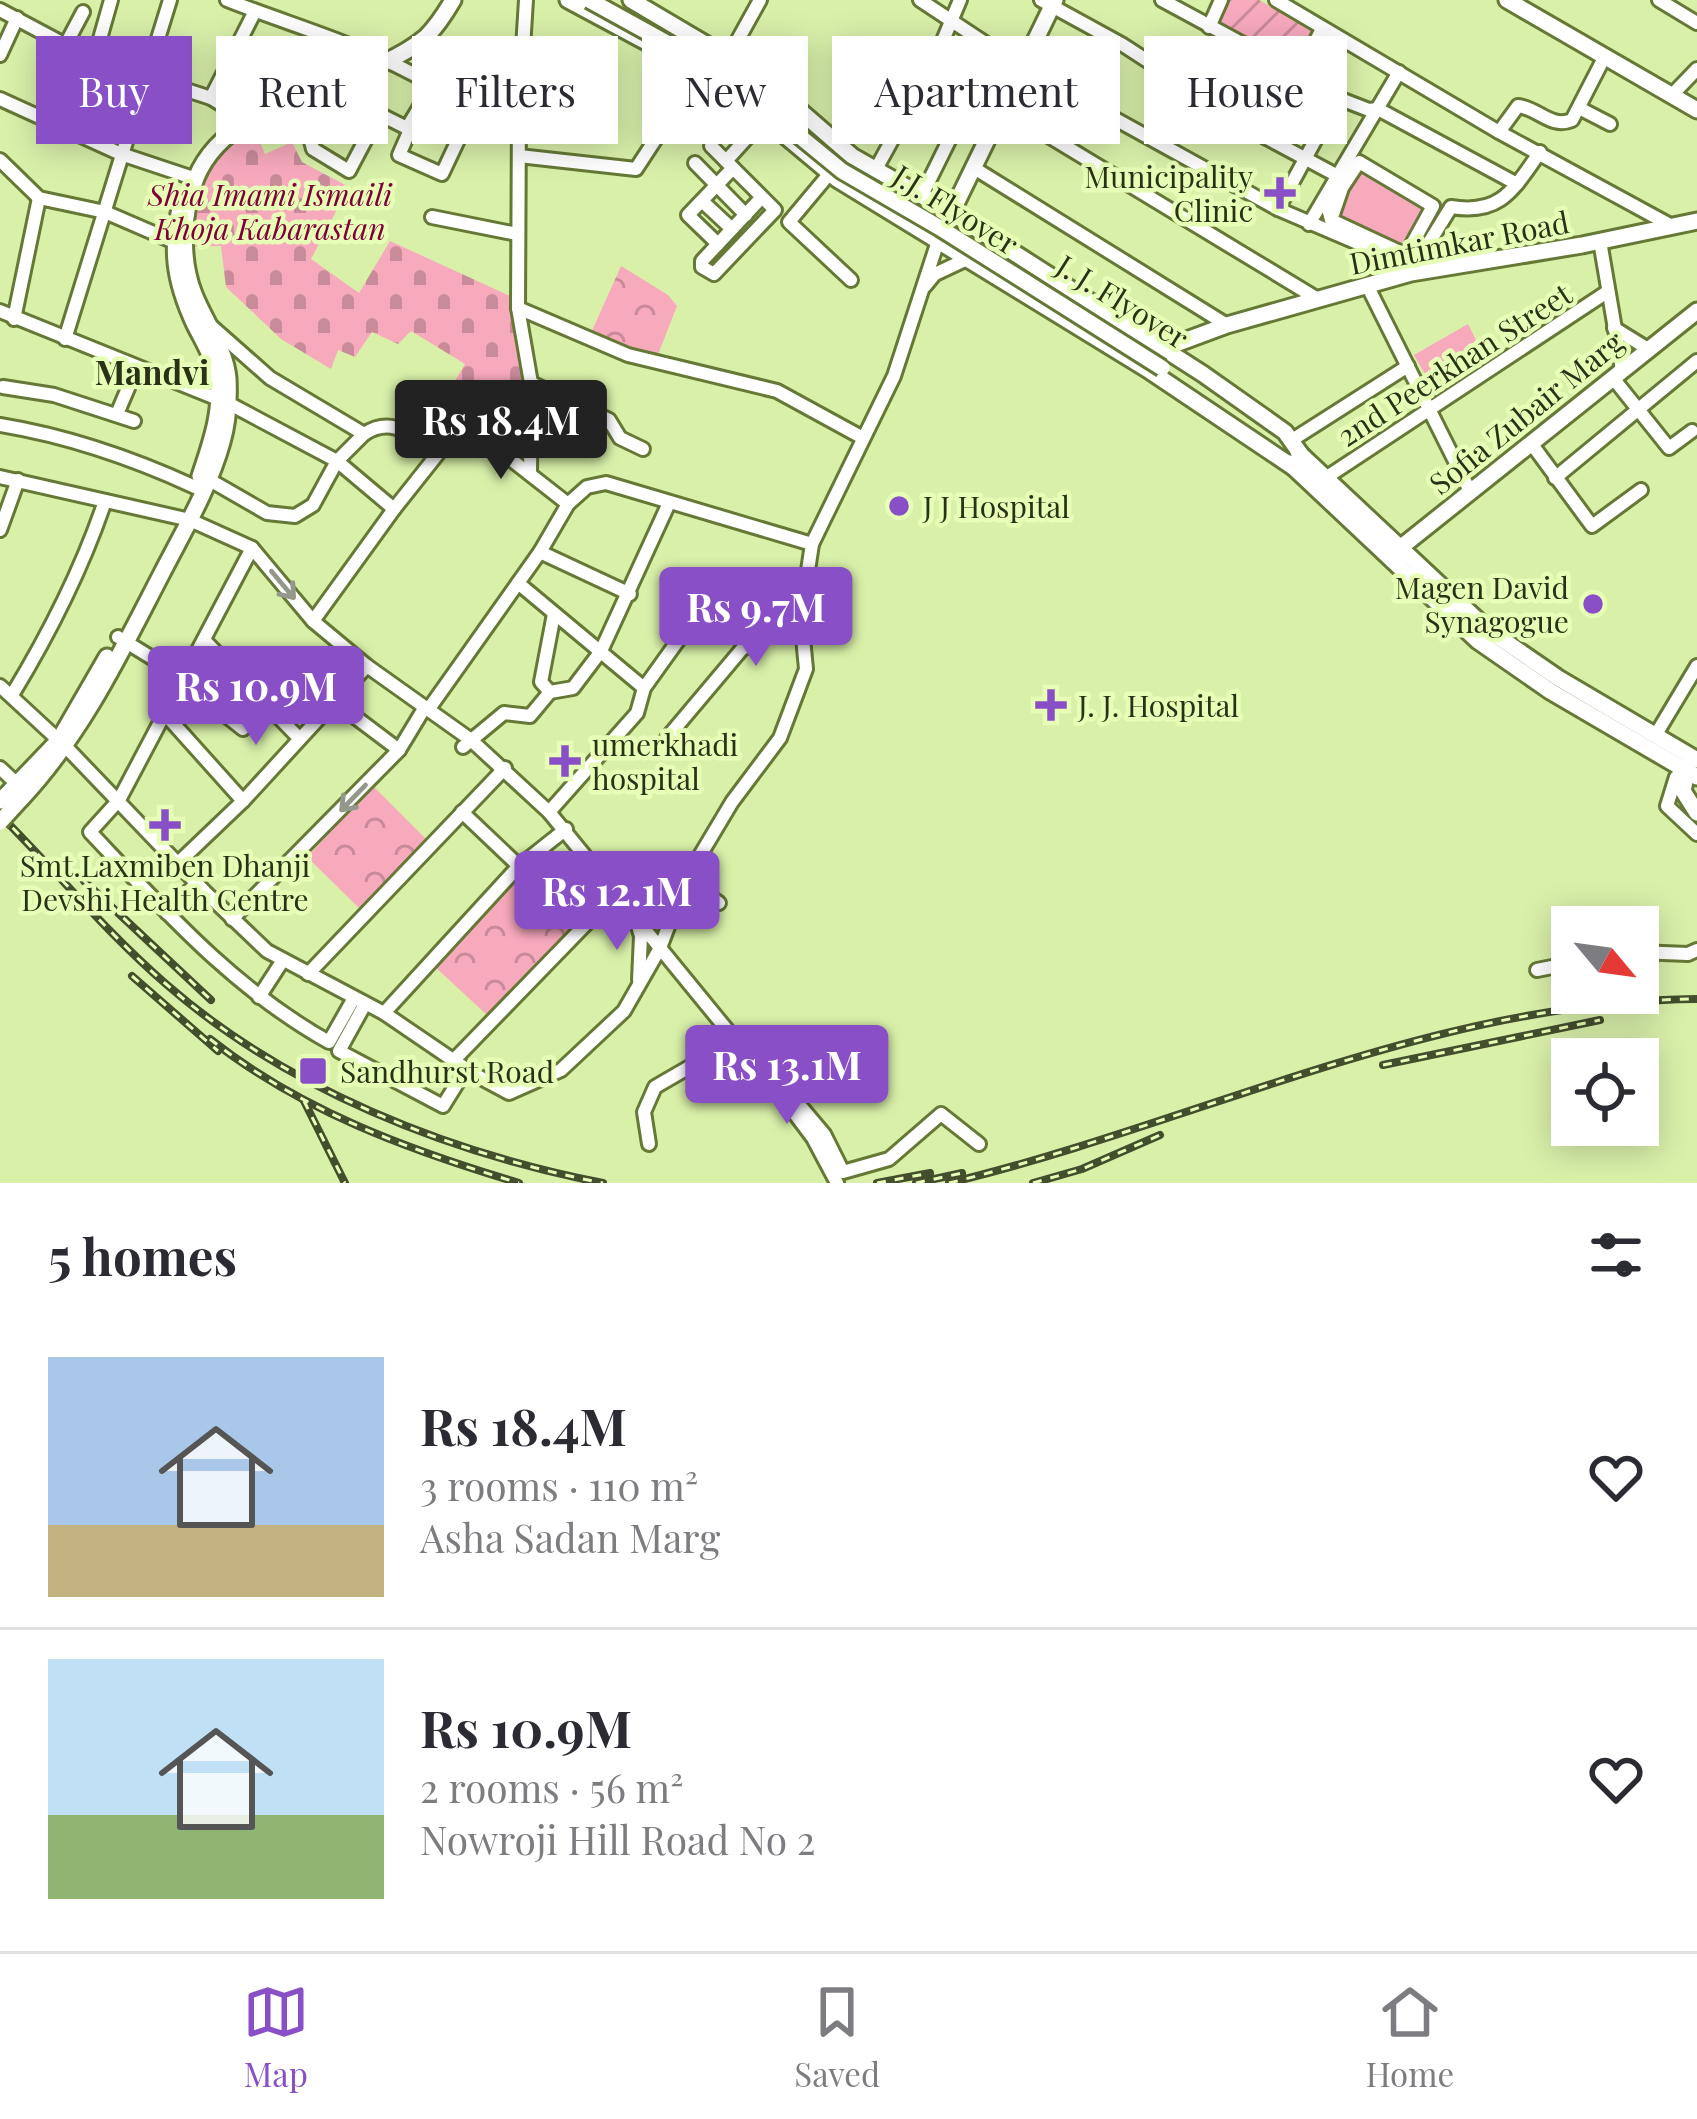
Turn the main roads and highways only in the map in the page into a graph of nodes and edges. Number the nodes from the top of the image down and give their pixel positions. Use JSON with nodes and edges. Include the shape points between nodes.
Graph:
{"nodes":[{"id":1,"x":440,"y":0,"type":"edge"},
{"id":2,"x":453,"y":0,"type":"edge"},
{"id":3,"x":568,"y":0,"type":"edge"},
{"id":4,"x":589,"y":0,"type":"edge"},
{"id":5,"x":613,"y":0,"type":"edge"},
{"id":6,"x":1507,"y":0,"type":"edge"},
{"id":7,"x":636,"y":1,"type":"edge"},
{"id":8,"x":1049,"y":2,"type":"edge"},
{"id":9,"x":388,"y":54,"type":"edge"},
{"id":10,"x":388,"y":56,"type":"edge"},
{"id":11,"x":1697,"y":110,"type":"edge"},
{"id":12,"x":219,"y":144,"type":"edge"},
{"id":13,"x":952,"y":213,"type":"junction"},
{"id":14,"x":1697,"y":221,"type":"edge"},
{"id":15,"x":939,"y":238,"type":"junction"},
{"id":16,"x":177,"y":243,"type":"junction"},
{"id":17,"x":1697,"y":310,"type":"edge"},
{"id":18,"x":1164,"y":358,"type":"junction"},
{"id":19,"x":223,"y":402,"type":"junction"},
{"id":20,"x":1297,"y":461,"type":"junction"},
{"id":21,"x":1395,"y":552,"type":"junction"},
{"id":22,"x":1688,"y":772,"type":"edge"},
{"id":23,"x":12,"y":793,"type":"edge"},
{"id":24,"x":1697,"y":813,"type":"edge"},
{"id":25,"x":0,"y":822,"type":"edge"}],
"edges":[{"from":1,"to":9,"type":"main road","via":[[418,32]]},
{"from":2,"to":10,"type":"main road","via":[[428,35]]},
{"from":3,"to":15,"type":"main road","via":[[745,99],[830,173]]},
{"from":4,"to":18,"type":"main road","name":"J.J. Flyover","bridge":true,"via":[[725,75],[842,171]]},
{"from":5,"to":18,"type":"main road","name":"J. J. Flyover","bridge":true,"via":[[731,66],[848,163]]},
{"from":6,"to":11,"type":"main road"},
{"from":7,"to":13,"type":"main road","via":[[761,77],[830,140]]},
{"from":8,"to":13,"type":"main road"},
{"from":12,"to":16,"type":"main road","via":[[192,177]]},
{"from":13,"to":15,"type":"main road"},
{"from":13,"to":18,"type":"main road"},
{"from":14,"to":18,"type":"main road","name":"Dimtimkar Road","via":[[1413,270],[1227,325]]},
{"from":15,"to":20,"type":"main road"},
{"from":16,"to":19,"type":"main road","via":[[182,298]]},
{"from":16,"to":19,"type":"main road","via":[[225,363]]},
{"from":17,"to":21,"type":"main road","name":"Sofia Zubair Marg"},
{"from":18,"to":20,"type":"main road","name":"J. J. Flyover"},
{"from":18,"to":20,"type":"main road","via":[[1292,440]]},
{"from":19,"to":23,"type":"main road","via":[[223,439],[123,639],[63,743]]},
{"from":20,"to":21,"type":"main road"},
{"from":20,"to":21,"type":"main road","via":[[1328,477]]},
{"from":21,"to":22,"type":"main road","via":[[1487,629],[1655,736]]},
{"from":21,"to":22,"type":"main road","via":[[1478,640]]},
{"from":22,"to":24,"type":"main road"},
{"from":23,"to":25,"type":"main road","bridge":true}]}
